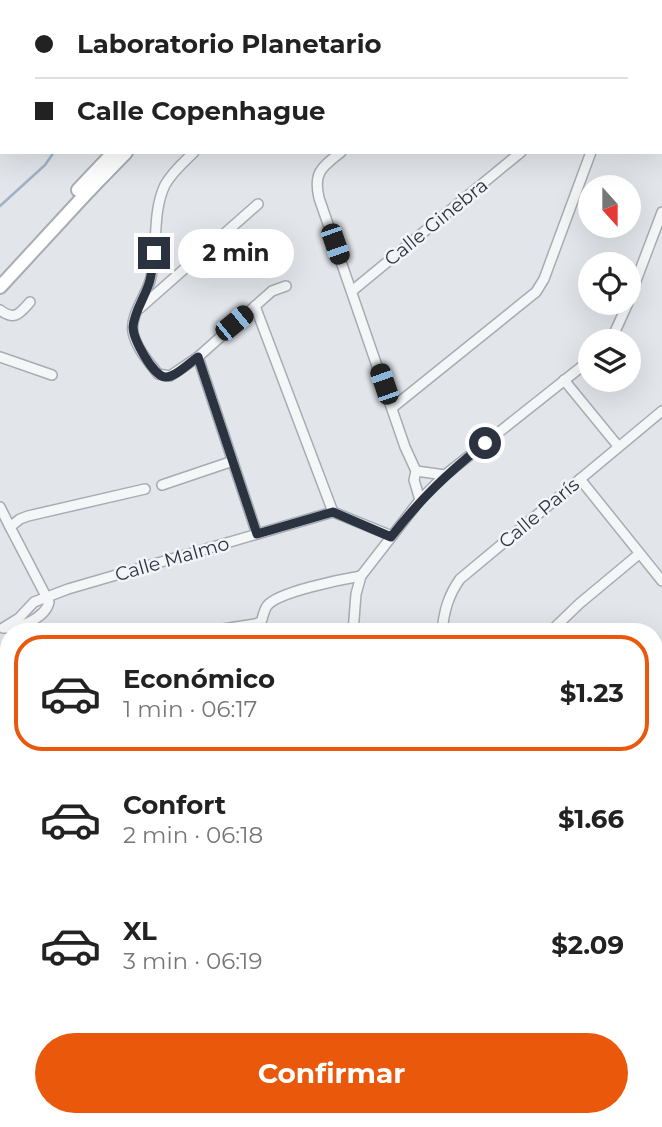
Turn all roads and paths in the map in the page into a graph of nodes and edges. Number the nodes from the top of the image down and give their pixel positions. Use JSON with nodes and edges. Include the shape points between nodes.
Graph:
{"nodes":[{"id":1,"x":112,"y":154,"type":"edge"},
{"id":2,"x":120,"y":154,"type":"edge"},
{"id":3,"x":128,"y":154,"type":"edge"},
{"id":4,"x":192,"y":154,"type":"edge"},
{"id":5,"x":339,"y":154,"type":"edge"},
{"id":6,"x":519,"y":154,"type":"edge"},
{"id":7,"x":590,"y":154,"type":"edge"},
{"id":8,"x":84,"y":188,"type":"junction"},
{"id":9,"x":258,"y":204,"type":"dead end"},
{"id":10,"x":662,"y":212,"type":"edge"},
{"id":11,"x":641,"y":268,"type":"edge"},
{"id":12,"x":0,"y":275,"type":"edge"},
{"id":13,"x":286,"y":286,"type":"dead end"},
{"id":14,"x":0,"y":287,"type":"edge"},
{"id":15,"x":352,"y":291,"type":"junction"},
{"id":16,"x":30,"y":302,"type":"dead end"},
{"id":17,"x":255,"y":306,"type":"junction"},
{"id":18,"x":0,"y":310,"type":"edge"},
{"id":19,"x":138,"y":310,"type":"junction"},
{"id":20,"x":0,"y":357,"type":"edge"},
{"id":21,"x":198,"y":357,"type":"junction"},
{"id":22,"x":578,"y":369,"type":"edge"},
{"id":23,"x":52,"y":375,"type":"dead end"},
{"id":24,"x":564,"y":380,"type":"junction"},
{"id":25,"x":392,"y":408,"type":"junction"},
{"id":26,"x":662,"y":411,"type":"edge"},
{"id":27,"x":618,"y":446,"type":"junction"},
{"id":28,"x":233,"y":461,"type":"junction"},
{"id":29,"x":416,"y":471,"type":"junction"},
{"id":30,"x":445,"y":475,"type":"junction"},
{"id":31,"x":580,"y":479,"type":"junction"},
{"id":32,"x":163,"y":485,"type":"dead end"},
{"id":33,"x":145,"y":489,"type":"dead end"},
{"id":34,"x":420,"y":500,"type":"junction"},
{"id":35,"x":0,"y":507,"type":"edge"},
{"id":36,"x":333,"y":512,"type":"junction"},
{"id":37,"x":10,"y":527,"type":"junction"},
{"id":38,"x":257,"y":534,"type":"junction"},
{"id":39,"x":391,"y":537,"type":"junction"},
{"id":40,"x":639,"y":554,"type":"junction"},
{"id":41,"x":361,"y":576,"type":"junction"},
{"id":42,"x":662,"y":581,"type":"edge"},
{"id":43,"x":48,"y":597,"type":"junction"},
{"id":44,"x":26,"y":623,"type":"edge"},
{"id":45,"x":263,"y":623,"type":"edge"},
{"id":46,"x":354,"y":623,"type":"edge"},
{"id":47,"x":443,"y":623,"type":"edge"},
{"id":48,"x":559,"y":623,"type":"edge"}],
"edges":[{"from":1,"to":8,"type":"main road"},
{"from":2,"to":8,"type":"main road"},
{"from":3,"to":8,"type":"main road"},
{"from":4,"to":19,"type":"street","via":[[161,194],[150,282]]},
{"from":5,"to":15,"type":"street","via":[[318,174],[316,186]]},
{"from":6,"to":15,"type":"street","name":"Calle Ginebra"},
{"from":7,"to":25,"type":"street","via":[[536,292]]},
{"from":8,"to":12,"type":"main road"},
{"from":8,"to":14,"type":"main road"},
{"from":9,"to":19,"type":"street"},
{"from":10,"to":11,"type":"street"},
{"from":13,"to":17,"type":"street"},
{"from":15,"to":25,"type":"street"},
{"from":16,"to":18,"type":"street","via":[[13,316]]},
{"from":17,"to":21,"type":"street"},
{"from":17,"to":36,"type":"street"},
{"from":19,"to":21,"type":"street","via":[[133,330],[158,374],[170,376]]},
{"from":20,"to":23,"type":"street"},
{"from":21,"to":28,"type":"street"},
{"from":22,"to":24,"type":"street"},
{"from":24,"to":27,"type":"street"},
{"from":24,"to":30,"type":"street"},
{"from":25,"to":29,"type":"street"},
{"from":26,"to":27,"type":"street","name":"Calle París"},
{"from":27,"to":31,"type":"street","name":"Calle París"},
{"from":28,"to":32,"type":"street"},
{"from":28,"to":38,"type":"street"},
{"from":29,"to":30,"type":"street"},
{"from":29,"to":34,"type":"street"},
{"from":30,"to":34,"type":"street"},
{"from":31,"to":40,"type":"street"},
{"from":31,"to":47,"type":"street","name":"Calle París","via":[[460,579],[444,607]]},
{"from":33,"to":37,"type":"street","via":[[27,516]]},
{"from":34,"to":39,"type":"street"},
{"from":35,"to":37,"type":"street"},
{"from":36,"to":38,"type":"street","name":"Calle Malmo"},
{"from":36,"to":39,"type":"street"},
{"from":37,"to":43,"type":"street"},
{"from":38,"to":43,"type":"street","name":"Calle Malmo"},
{"from":39,"to":41,"type":"street"},
{"from":40,"to":42,"type":"street"},
{"from":40,"to":48,"type":"street"},
{"from":41,"to":45,"type":"street","via":[[273,600]]},
{"from":41,"to":46,"type":"street"},
{"from":43,"to":44,"type":"street","via":[[46,610]]}]}
